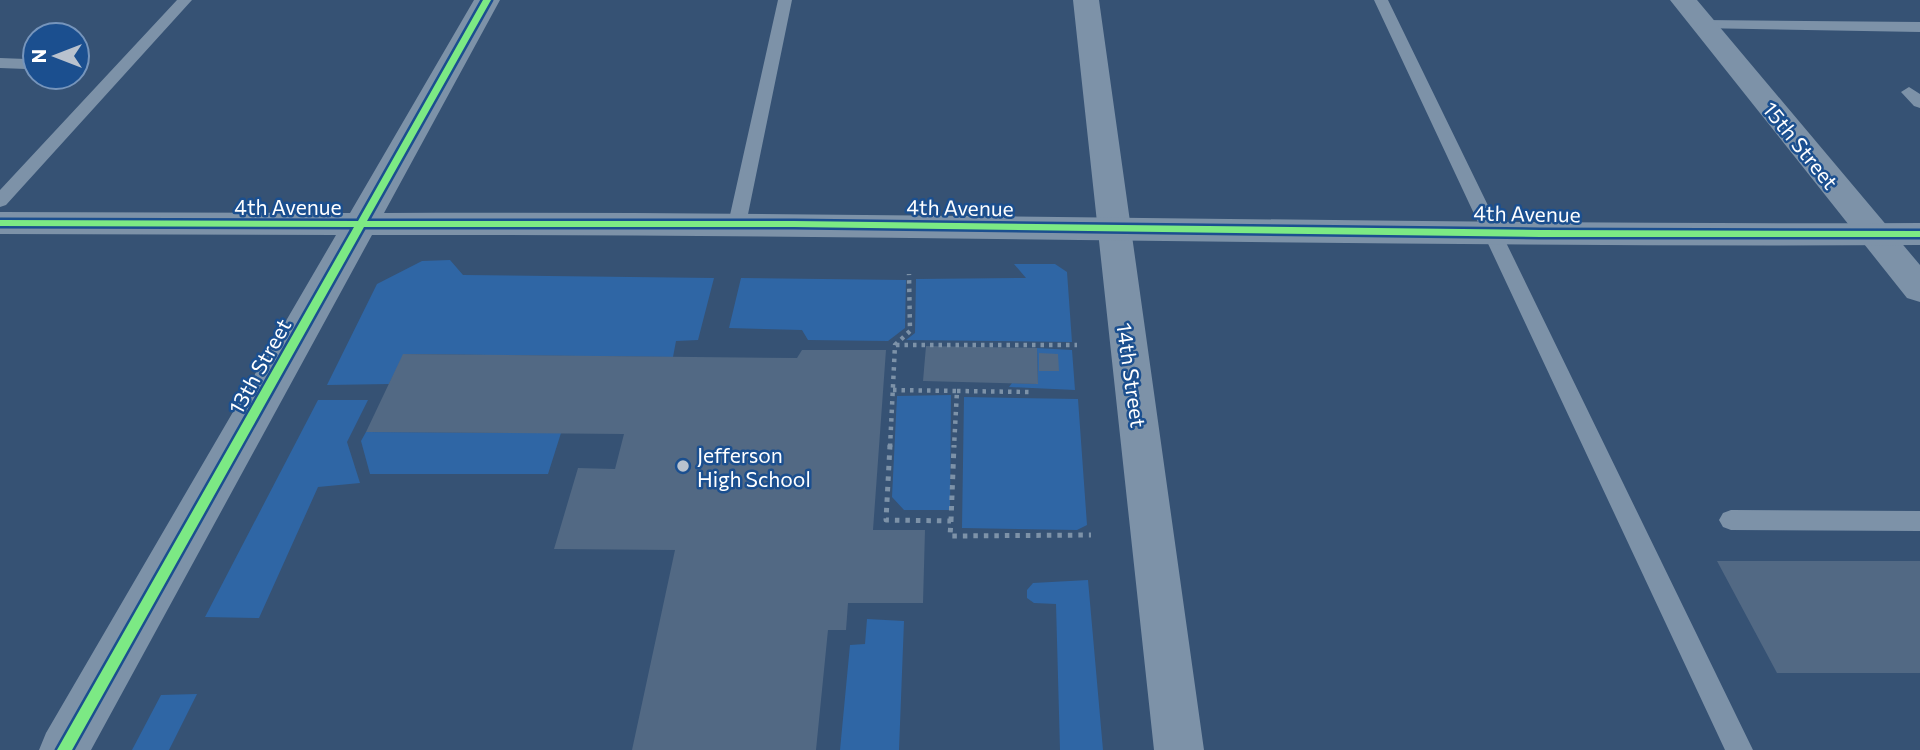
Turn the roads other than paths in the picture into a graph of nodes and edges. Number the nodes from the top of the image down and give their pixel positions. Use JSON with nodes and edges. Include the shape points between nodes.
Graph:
{"nodes":[{"id":1,"x":185,"y":0,"type":"edge"},
{"id":2,"x":488,"y":0,"type":"edge"},
{"id":3,"x":786,"y":0,"type":"edge"},
{"id":4,"x":1086,"y":0,"type":"edge"},
{"id":5,"x":1381,"y":0,"type":"edge"},
{"id":6,"x":1682,"y":0,"type":"edge"},
{"id":7,"x":1703,"y":25,"type":"junction"},
{"id":8,"x":1920,"y":27,"type":"edge"},
{"id":9,"x":0,"y":63,"type":"edge"},
{"id":10,"x":21,"y":64,"type":"edge"},
{"id":11,"x":0,"y":201,"type":"edge"},
{"id":12,"x":0,"y":223,"type":"edge"},
{"id":13,"x":737,"y":224,"type":"junction"},
{"id":14,"x":361,"y":225,"type":"junction"},
{"id":15,"x":1114,"y":229,"type":"junction"},
{"id":16,"x":1492,"y":232,"type":"junction"},
{"id":17,"x":1875,"y":234,"type":"junction"},
{"id":18,"x":1920,"y":234,"type":"edge"},
{"id":19,"x":1920,"y":289,"type":"edge"},
{"id":20,"x":1731,"y":520,"type":"dead end"},
{"id":21,"x":1920,"y":521,"type":"edge"},
{"id":22,"x":64,"y":750,"type":"edge"},
{"id":23,"x":1179,"y":750,"type":"edge"},
{"id":24,"x":1739,"y":750,"type":"edge"}],
"edges":[{"from":1,"to":11,"type":"lane"},
{"from":2,"to":14,"type":"street","name":"13th Street"},
{"from":3,"to":13,"type":"lane"},
{"from":4,"to":15,"type":"street","name":"14th Street"},
{"from":5,"to":16,"type":"lane"},
{"from":6,"to":7,"type":"street","name":"15th Street"},
{"from":7,"to":8,"type":"lane"},
{"from":7,"to":17,"type":"street","name":"15th Street"},
{"from":9,"to":10,"type":"lane"},
{"from":12,"to":14,"type":"street","name":"4th Avenue"},
{"from":13,"to":14,"type":"street","name":"4th Avenue"},
{"from":13,"to":15,"type":"street","name":"4th Avenue"},
{"from":14,"to":22,"type":"street","name":"13th Street"},
{"from":15,"to":16,"type":"street","name":"4th Avenue"},
{"from":15,"to":23,"type":"street","name":"14th Street"},
{"from":16,"to":17,"type":"street","name":"4th Avenue"},
{"from":16,"to":24,"type":"lane"},
{"from":17,"to":18,"type":"street","name":"4th Avenue"},
{"from":17,"to":19,"type":"street","name":"15th Street"},
{"from":20,"to":21,"type":"lane"}]}
